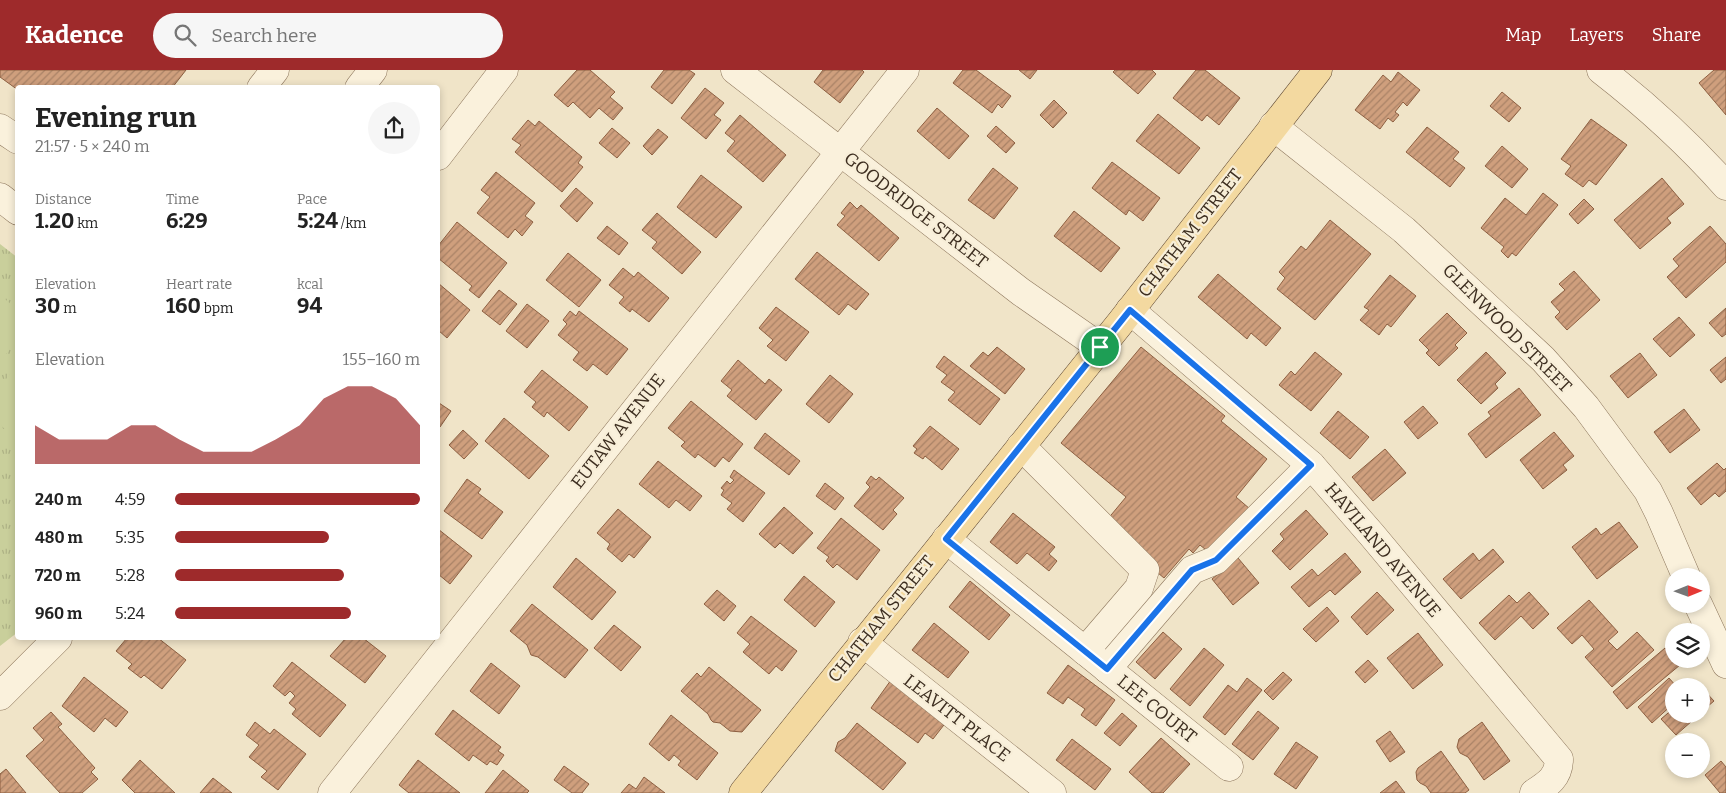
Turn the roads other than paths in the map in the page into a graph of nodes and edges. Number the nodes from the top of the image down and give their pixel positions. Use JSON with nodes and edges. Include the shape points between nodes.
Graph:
{"nodes":[{"id":1,"x":275,"y":70,"type":"edge"},
{"id":2,"x":373,"y":70,"type":"edge"},
{"id":3,"x":504,"y":70,"type":"edge"},
{"id":4,"x":735,"y":70,"type":"edge"},
{"id":5,"x":905,"y":70,"type":"edge"},
{"id":6,"x":1318,"y":70,"type":"edge"},
{"id":7,"x":1601,"y":70,"type":"edge"},
{"id":8,"x":263,"y":85,"type":"edge"},
{"id":9,"x":361,"y":85,"type":"edge"},
{"id":10,"x":1273,"y":126,"type":"junction"},
{"id":11,"x":0,"y":128,"type":"edge"},
{"id":12,"x":15,"y":138,"type":"edge"},
{"id":13,"x":841,"y":151,"type":"junction"},
{"id":14,"x":440,"y":153,"type":"edge"},
{"id":15,"x":1722,"y":173,"type":"edge"},
{"id":16,"x":0,"y":197,"type":"edge"},
{"id":17,"x":15,"y":209,"type":"edge"},
{"id":18,"x":1130,"y":310,"type":"junction"},
{"id":19,"x":1100,"y":347,"type":"junction"},
{"id":20,"x":1021,"y":446,"type":"junction"},
{"id":21,"x":1311,"y":465,"type":"junction"},
{"id":22,"x":946,"y":539,"type":"junction"},
{"id":23,"x":1683,"y":568,"type":"edge"},
{"id":24,"x":1702,"y":613,"type":"edge"},
{"id":25,"x":56,"y":640,"type":"edge"},
{"id":26,"x":862,"y":642,"type":"junction"},
{"id":27,"x":1085,"y":651,"type":"junction"},
{"id":28,"x":1726,"y":664,"type":"edge"},
{"id":29,"x":1107,"y":669,"type":"junction"},
{"id":30,"x":0,"y":696,"type":"edge"},
{"id":31,"x":1229,"y":767,"type":"dead end"},
{"id":32,"x":332,"y":793,"type":"edge"},
{"id":33,"x":743,"y":793,"type":"edge"},
{"id":34,"x":1052,"y":793,"type":"edge"},
{"id":35,"x":1534,"y":793,"type":"edge"}],
"edges":[{"from":1,"to":8,"type":"street"},
{"from":2,"to":9,"type":"street"},
{"from":3,"to":14,"type":"street"},
{"from":4,"to":13,"type":"street","name":"GOODRIDGE STREET"},
{"from":5,"to":13,"type":"street","name":"EUTAW AVENUE"},
{"from":6,"to":10,"type":"main road","name":"CHATHAM STREET"},
{"from":7,"to":15,"type":"street"},
{"from":10,"to":18,"type":"main road","name":"CHATHAM STREET"},
{"from":10,"to":23,"type":"street","name":"GLENWOOD STREET","via":[[1404,230],[1543,359],[1586,407],[1648,491]]},
{"from":11,"to":12,"type":"street"},
{"from":13,"to":19,"type":"street","name":"GOODRIDGE STREET","via":[[1021,292]]},
{"from":13,"to":32,"type":"street","name":"EUTAW AVENUE"},
{"from":16,"to":17,"type":"street"},
{"from":18,"to":19,"type":"main road","name":"CHATHAM STREET"},
{"from":18,"to":21,"type":"street","name":"HAVILAND AVENUE"},
{"from":19,"to":20,"type":"main road","name":"CHATHAM STREET"},
{"from":20,"to":22,"type":"main road","name":"CHATHAM STREET"},
{"from":20,"to":27,"type":"street","via":[[1145,570],[1139,588]]},
{"from":21,"to":29,"type":"street","via":[[1216,560],[1192,570]]},
{"from":21,"to":35,"type":"street","name":"HAVILAND AVENUE","via":[[1559,759],[1559,769],[1551,781]]},
{"from":22,"to":26,"type":"main road","name":"CHATHAM STREET"},
{"from":22,"to":27,"type":"street","name":"LEE COURT"},
{"from":24,"to":28,"type":"street"},
{"from":25,"to":30,"type":"street"},
{"from":26,"to":33,"type":"main road","name":"CHATHAM STREET"},
{"from":26,"to":34,"type":"street","name":"LEAVITT PLACE"},
{"from":27,"to":29,"type":"street","name":"LEE COURT"},
{"from":29,"to":31,"type":"street","name":"LEE COURT"}]}
